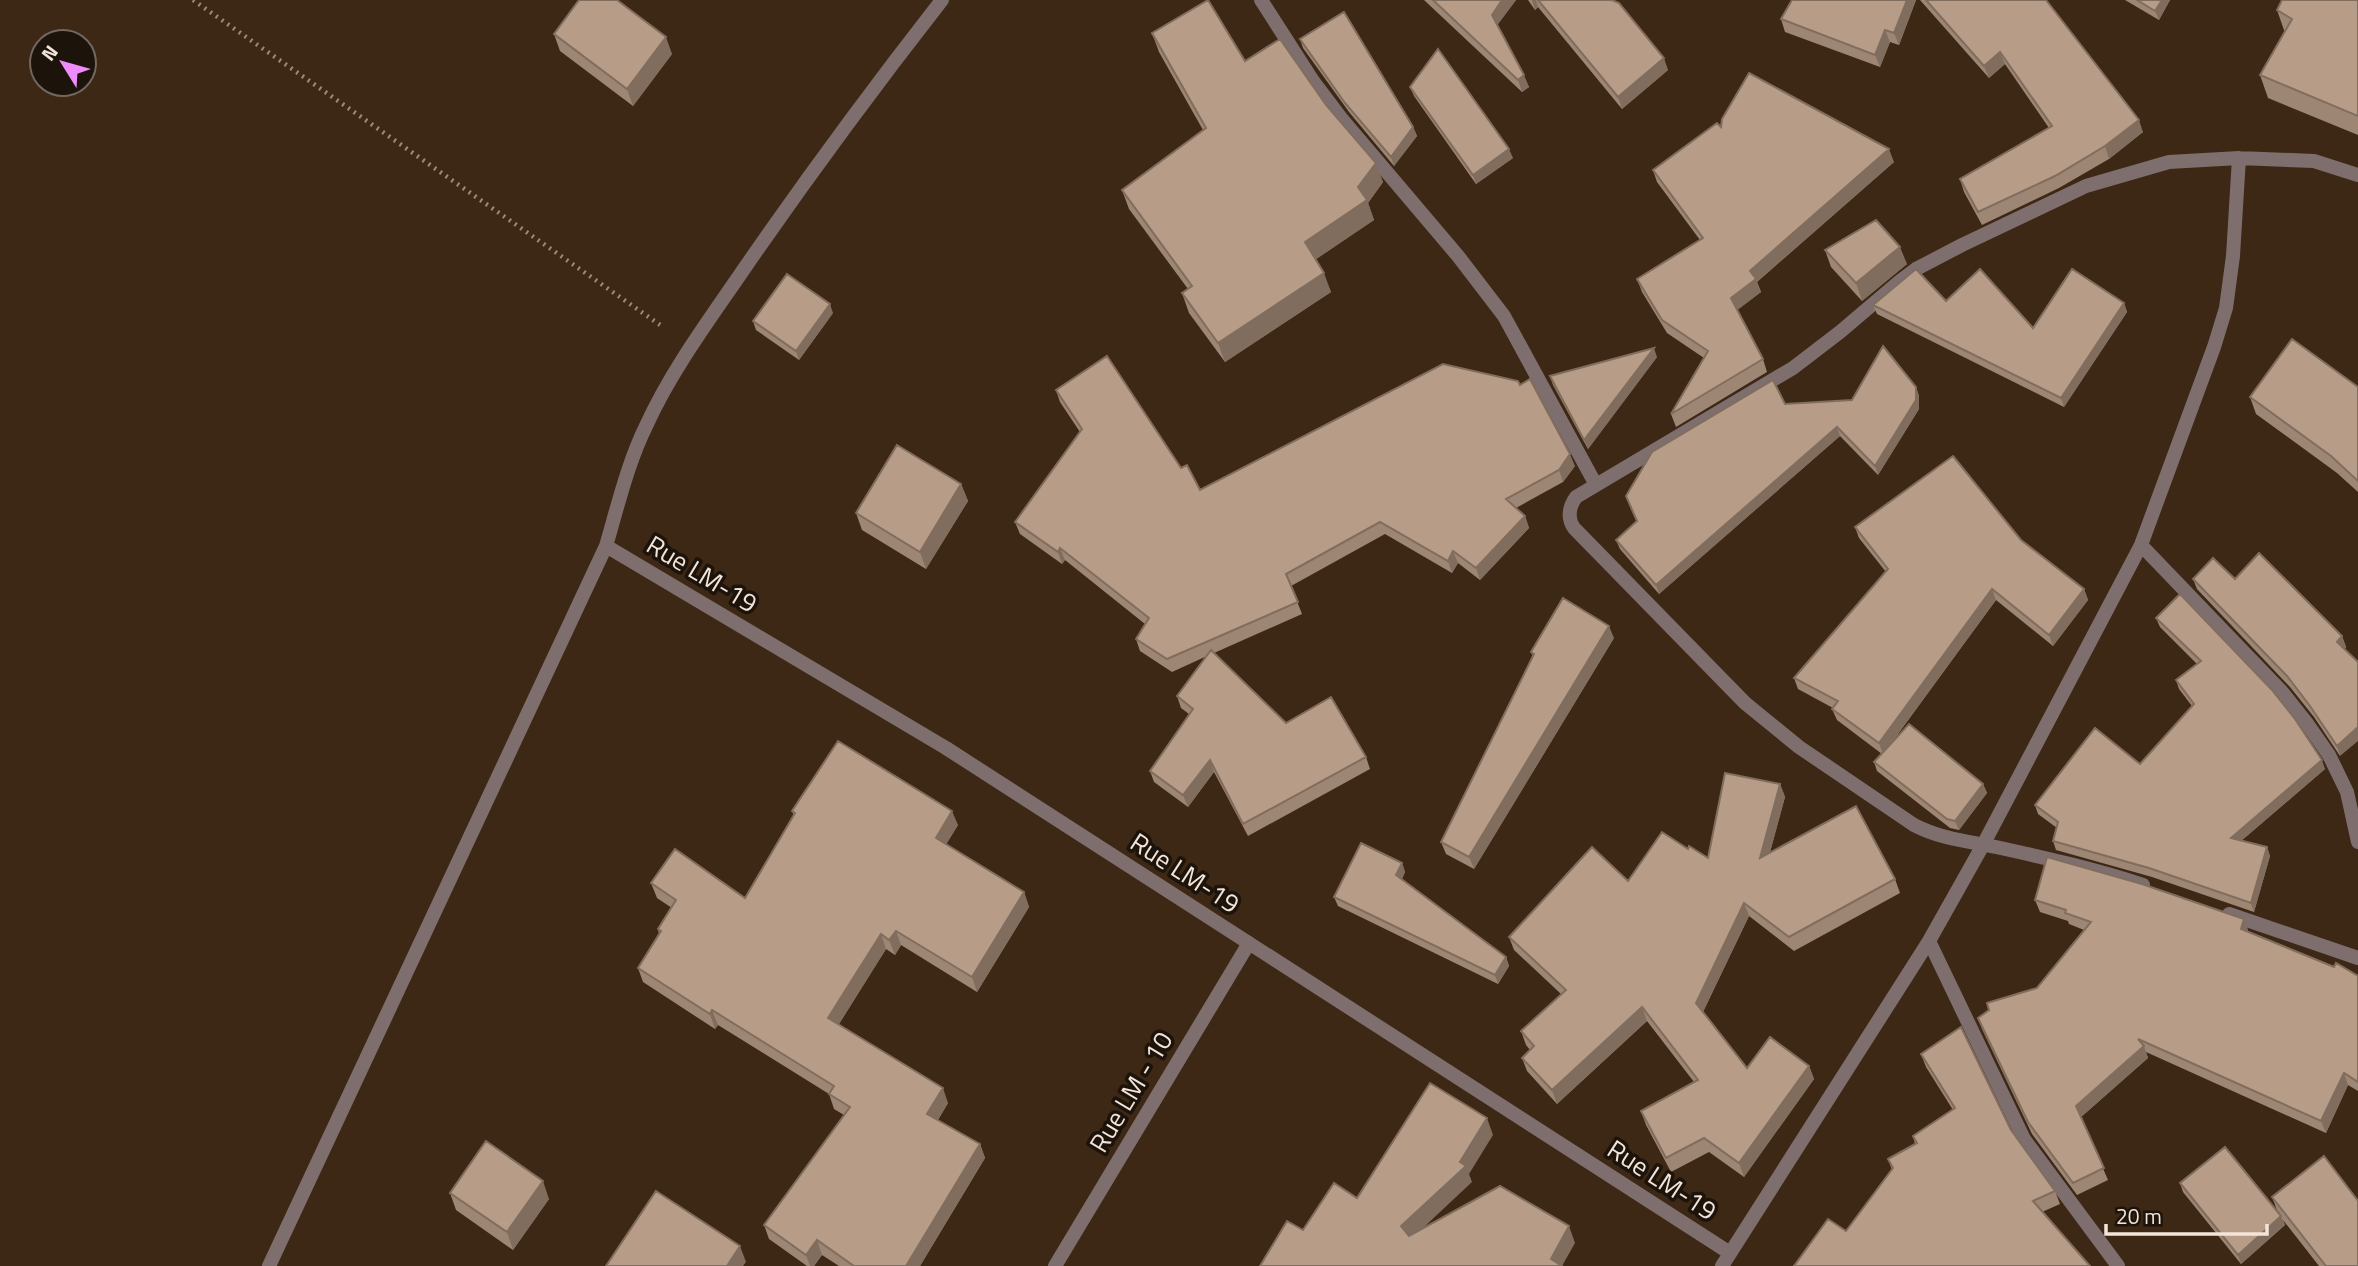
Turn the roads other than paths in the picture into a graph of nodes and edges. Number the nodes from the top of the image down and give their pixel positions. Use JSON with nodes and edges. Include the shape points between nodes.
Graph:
{"nodes":[{"id":1,"x":942,"y":0,"type":"edge"},
{"id":2,"x":1261,"y":0,"type":"edge"},
{"id":3,"x":2239,"y":158,"type":"junction"},
{"id":4,"x":2358,"y":174,"type":"edge"},
{"id":5,"x":1595,"y":485,"type":"junction"},
{"id":6,"x":2141,"y":545,"type":"junction"},
{"id":7,"x":607,"y":546,"type":"junction"},
{"id":8,"x":2358,"y":842,"type":"edge"},
{"id":9,"x":1983,"y":845,"type":"junction"},
{"id":10,"x":2161,"y":891,"type":"edge"},
{"id":11,"x":2213,"y":909,"type":"edge"},
{"id":12,"x":1929,"y":941,"type":"junction"},
{"id":13,"x":1249,"y":943,"type":"junction"},
{"id":14,"x":2358,"y":958,"type":"edge"},
{"id":15,"x":1730,"y":1253,"type":"junction"},
{"id":16,"x":269,"y":1266,"type":"edge"},
{"id":17,"x":1055,"y":1266,"type":"edge"},
{"id":18,"x":1722,"y":1266,"type":"edge"},
{"id":19,"x":2118,"y":1266,"type":"edge"}],
"edges":[{"from":1,"to":7,"type":"street","via":[[798,190],[692,347],[646,425]]},
{"from":2,"to":5,"type":"street","via":[[1341,118],[1504,316]]},
{"from":3,"to":4,"type":"street","via":[[2314,161]]},
{"from":3,"to":5,"type":"street","via":[[2169,162],[2086,186],[1962,245],[1916,269],[1793,368]]},
{"from":3,"to":6,"type":"street","via":[[2226,308]]},
{"from":5,"to":9,"type":"street","via":[[1572,502],[1571,523],[1745,703],[1799,747],[1913,825],[1948,839]]},
{"from":6,"to":8,"type":"street","via":[[2306,722],[2347,792]]},
{"from":6,"to":9,"type":"street"},
{"from":7,"to":13,"type":"street","name":"Rue LM-19","via":[[946,748]]},
{"from":7,"to":16,"type":"street"},
{"from":9,"to":10,"type":"street"},
{"from":9,"to":12,"type":"street"},
{"from":11,"to":14,"type":"street"},
{"from":12,"to":15,"type":"street"},
{"from":12,"to":19,"type":"street","via":[[2024,1139]]},
{"from":13,"to":15,"type":"street","name":"Rue LM-19"},
{"from":13,"to":17,"type":"street","name":"Rue LM - 10"},
{"from":15,"to":18,"type":"street"}]}
